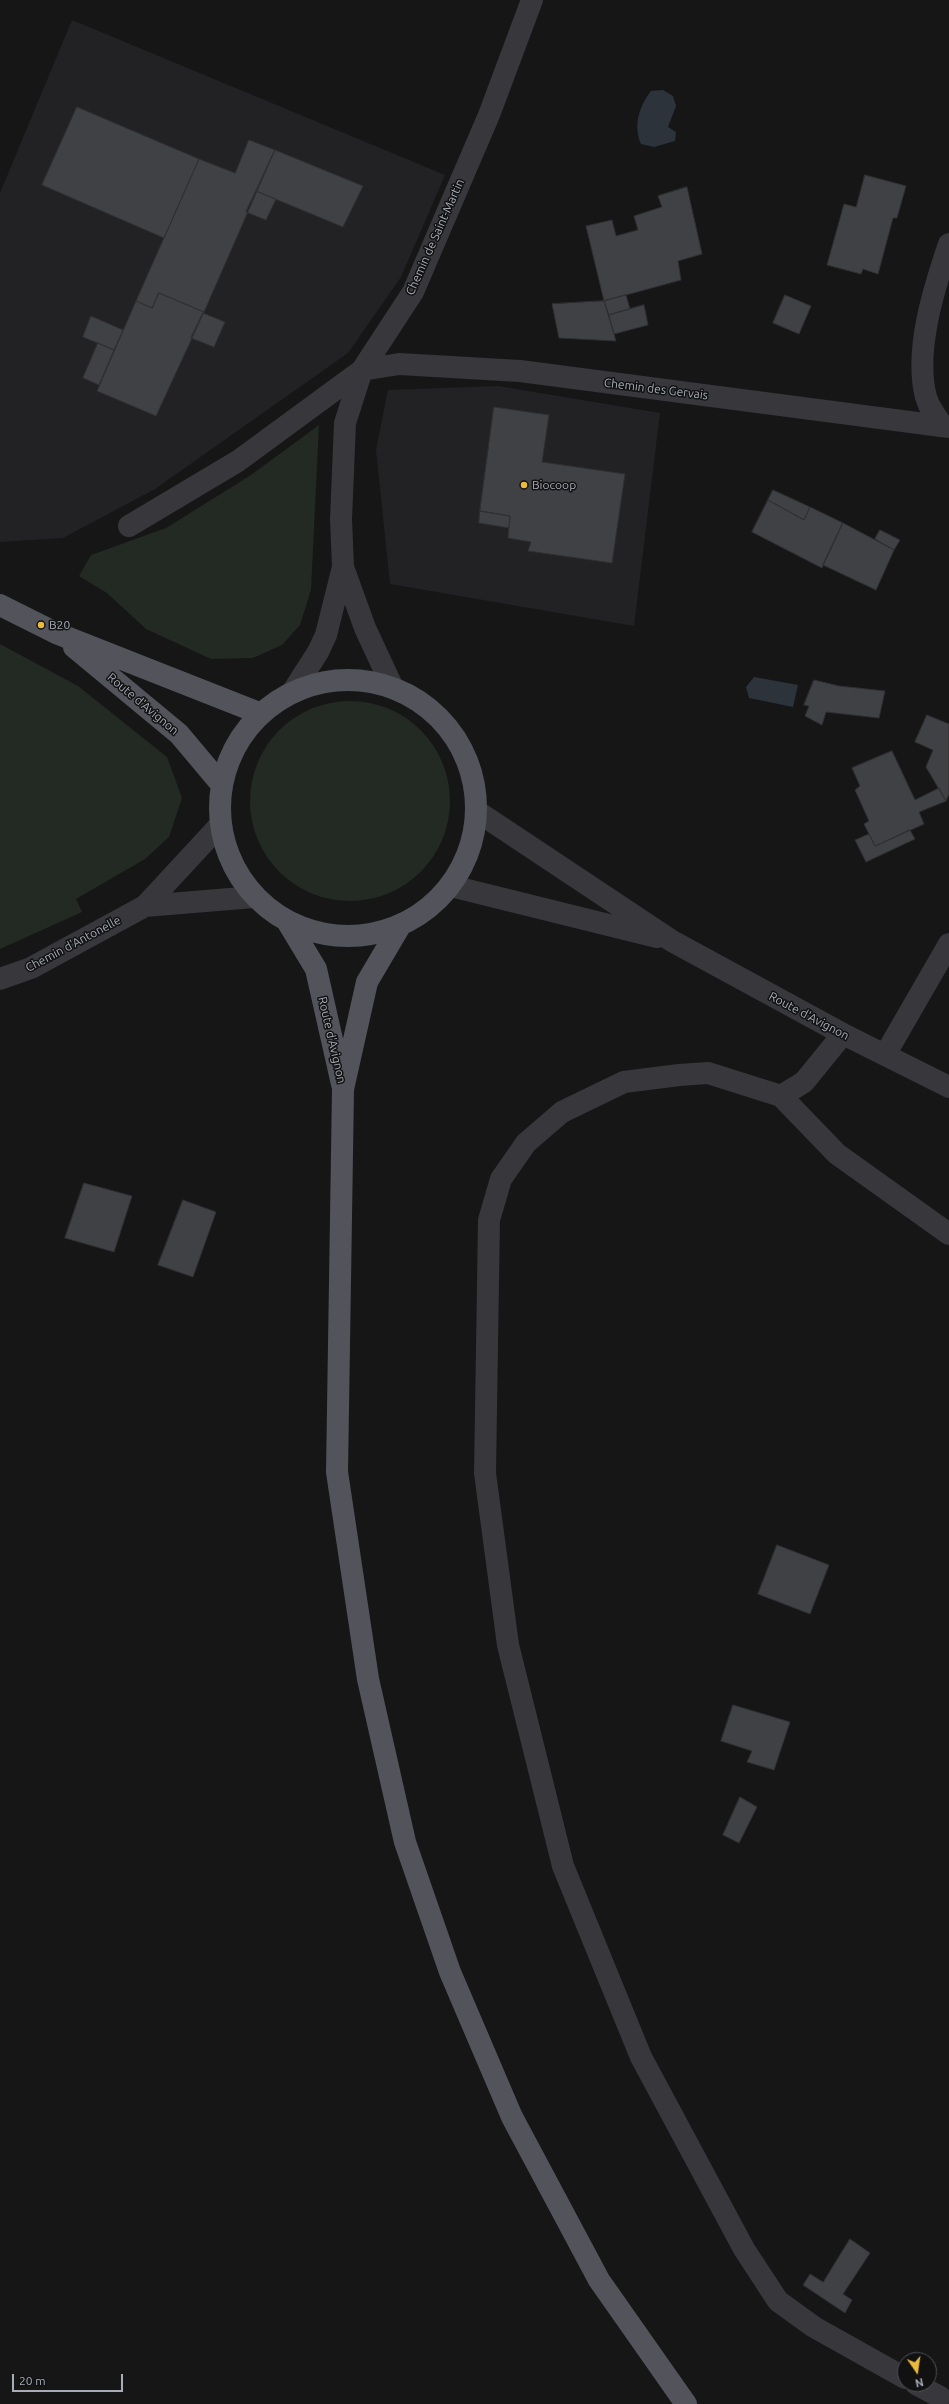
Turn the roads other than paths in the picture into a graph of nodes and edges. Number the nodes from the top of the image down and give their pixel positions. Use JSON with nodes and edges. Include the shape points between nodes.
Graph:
{"nodes":[{"id":1,"x":532,"y":0,"type":"edge"},
{"id":2,"x":949,"y":244,"type":"edge"},
{"id":3,"x":362,"y":370,"type":"junction"},
{"id":4,"x":946,"y":426,"type":"edge"},
{"id":5,"x":129,"y":526,"type":"dead end"},
{"id":6,"x":343,"y":567,"type":"junction"},
{"id":7,"x":0,"y":604,"type":"edge"},
{"id":8,"x":56,"y":633,"type":"junction"},
{"id":9,"x":392,"y":686,"type":"junction"},
{"id":10,"x":293,"y":691,"type":"junction"},
{"id":11,"x":259,"y":713,"type":"junction"},
{"id":12,"x":221,"y":784,"type":"junction"},
{"id":13,"x":478,"y":812,"type":"junction"},
{"id":14,"x":220,"y":825,"type":"junction"},
{"id":15,"x":451,"y":886,"type":"junction"},
{"id":16,"x":254,"y":897,"type":"junction"},
{"id":17,"x":145,"y":906,"type":"junction"},
{"id":18,"x":287,"y":921,"type":"junction"},
{"id":19,"x":400,"y":926,"type":"junction"},
{"id":20,"x":672,"y":941,"type":"junction"},
{"id":21,"x":949,"y":944,"type":"edge"},
{"id":22,"x":0,"y":979,"type":"edge"},
{"id":23,"x":842,"y":1034,"type":"junction"},
{"id":24,"x":885,"y":1055,"type":"junction"},
{"id":25,"x":949,"y":1087,"type":"edge"},
{"id":26,"x":343,"y":1089,"type":"junction"},
{"id":27,"x":781,"y":1096,"type":"junction"},
{"id":28,"x":949,"y":1234,"type":"edge"},
{"id":29,"x":897,"y":2374,"type":"edge"},
{"id":30,"x":931,"y":2392,"type":"edge"},
{"id":31,"x":940,"y":2397,"type":"dead end"},
{"id":32,"x":686,"y":2404,"type":"edge"}],
"edges":[{"from":1,"to":3,"type":"street","name":"Chemin de Saint-Martin","via":[[489,115],[413,292]]},
{"from":2,"to":4,"type":"street","via":[[934,291],[923,359],[927,398],[933,413]]},
{"from":3,"to":4,"type":"street","name":"Chemin des Gervais","via":[[399,364],[520,371]]},
{"from":3,"to":5,"type":"street","via":[[238,461]]},
{"from":3,"to":6,"type":"street","name":"Chemin de Saint-Martin","via":[[345,423],[341,519]]},
{"from":6,"to":9,"type":"street","name":"Chemin de Saint-Martin","via":[[365,628]]},
{"from":6,"to":10,"type":"street","name":"Chemin de Saint-Martin","via":[[326,634],[318,652]]},
{"from":7,"to":8,"type":"main road","name":"Route d'Avignon"},
{"from":8,"to":11,"type":"main road","name":"Route d'Avignon"},
{"from":8,"to":12,"type":"main road","name":"Route d'Avignon","via":[[180,734]]},
{"from":9,"to":10,"type":"main road","via":[[363,679],[328,680]]},
{"from":9,"to":13,"type":"main road","via":[[428,705],[455,735],[473,772]]},
{"from":10,"to":11,"type":"main road"},
{"from":11,"to":12,"type":"main road","via":[[235,746]]},
{"from":12,"to":14,"type":"main road"},
{"from":13,"to":15,"type":"main road","via":[[470,851]]},
{"from":13,"to":20,"type":"street"},
{"from":14,"to":16,"type":"main road","via":[[232,868]]},
{"from":14,"to":17,"type":"street","name":"Chemin d'Antonelle"},
{"from":15,"to":19,"type":"main road","via":[[428,909]]},
{"from":15,"to":20,"type":"street"},
{"from":16,"to":17,"type":"street","name":"Chemin d'Antonelle"},
{"from":16,"to":18,"type":"main road"},
{"from":17,"to":22,"type":"street","name":"Chemin d'Antonelle","via":[[32,968]]},
{"from":18,"to":19,"type":"main road","via":[[314,932],[343,936],[372,934]]},
{"from":18,"to":26,"type":"main road","name":"Route d'Avignon","via":[[316,968]]},
{"from":19,"to":26,"type":"main road","name":"Route d'Avignon","via":[[367,982]]},
{"from":20,"to":23,"type":"street","name":"Route d'Avignon"},
{"from":21,"to":24,"type":"street"},
{"from":23,"to":24,"type":"street","name":"Route d'Avignon"},
{"from":23,"to":27,"type":"street","via":[[804,1082]]},
{"from":24,"to":25,"type":"street","name":"Route d'Avignon"},
{"from":26,"to":32,"type":"main road","via":[[337,1472],[368,1679],[406,1842],[450,1972],[512,2117],[599,2280]]},
{"from":27,"to":28,"type":"street","via":[[837,1154]]},
{"from":27,"to":29,"type":"street","via":[[708,1073],[624,1082],[562,1112],[526,1143],[501,1179],[489,1220],[485,1473],[508,1645],[563,1866],[641,2057],[744,2249],[778,2301],[814,2327]]},
{"from":30,"to":31,"type":"street"}]}
